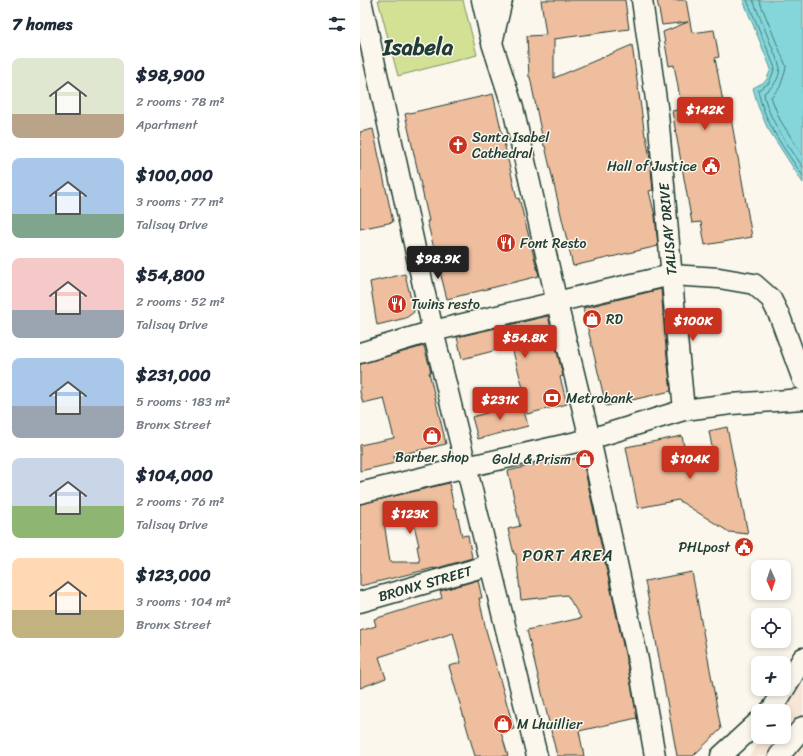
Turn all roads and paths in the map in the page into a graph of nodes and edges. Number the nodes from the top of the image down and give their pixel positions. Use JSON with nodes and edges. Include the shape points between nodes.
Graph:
{"nodes":[{"id":1,"x":361,"y":0,"type":"edge"},
{"id":2,"x":482,"y":0,"type":"edge"},
{"id":3,"x":502,"y":0,"type":"edge"},
{"id":4,"x":642,"y":0,"type":"edge"},
{"id":5,"x":492,"y":43,"type":"junction"},
{"id":6,"x":671,"y":276,"type":"junction"},
{"id":7,"x":557,"y":303,"type":"junction"},
{"id":8,"x":433,"y":331,"type":"junction"},
{"id":9,"x":360,"y":354,"type":"edge"},
{"id":10,"x":803,"y":380,"type":"edge"},
{"id":11,"x":803,"y":399,"type":"edge"},
{"id":12,"x":684,"y":410,"type":"junction"},
{"id":13,"x":590,"y":439,"type":"junction"},
{"id":14,"x":466,"y":467,"type":"junction"},
{"id":15,"x":360,"y":493,"type":"edge"},
{"id":16,"x":490,"y":565,"type":"junction"},
{"id":17,"x":360,"y":602,"type":"edge"},
{"id":18,"x":803,"y":658,"type":"edge"},
{"id":19,"x":775,"y":704,"type":"edge"},
{"id":20,"x":803,"y":727,"type":"edge"},
{"id":21,"x":751,"y":728,"type":"edge"},
{"id":22,"x":538,"y":756,"type":"edge"},
{"id":23,"x":655,"y":756,"type":"edge"},
{"id":24,"x":721,"y":756,"type":"edge"},
{"id":25,"x":779,"y":756,"type":"edge"}],
"edges":[{"from":1,"to":8,"type":"street"},
{"from":2,"to":5,"type":"street"},
{"from":3,"to":5,"type":"street"},
{"from":4,"to":6,"type":"street","name":"TALISAY DRIVE","via":[[658,114]]},
{"from":5,"to":7,"type":"street","via":[[513,108]]},
{"from":6,"to":7,"type":"street"},
{"from":6,"to":10,"type":"street","via":[[719,278],[754,284],[770,299],[780,317]]},
{"from":6,"to":12,"type":"street","name":"TALISAY DRIVE"},
{"from":7,"to":8,"type":"street"},
{"from":7,"to":13,"type":"street"},
{"from":8,"to":9,"type":"street"},
{"from":8,"to":14,"type":"street"},
{"from":11,"to":12,"type":"street"},
{"from":12,"to":13,"type":"street"},
{"from":13,"to":14,"type":"street"},
{"from":13,"to":23,"type":"street","via":[[636,652]]},
{"from":14,"to":15,"type":"street"},
{"from":14,"to":16,"type":"street"},
{"from":16,"to":17,"type":"street","name":"BRONX STREET"},
{"from":16,"to":22,"type":"street"},
{"from":18,"to":19,"type":"street"},
{"from":20,"to":25,"type":"street"},
{"from":21,"to":24,"type":"street"}]}
